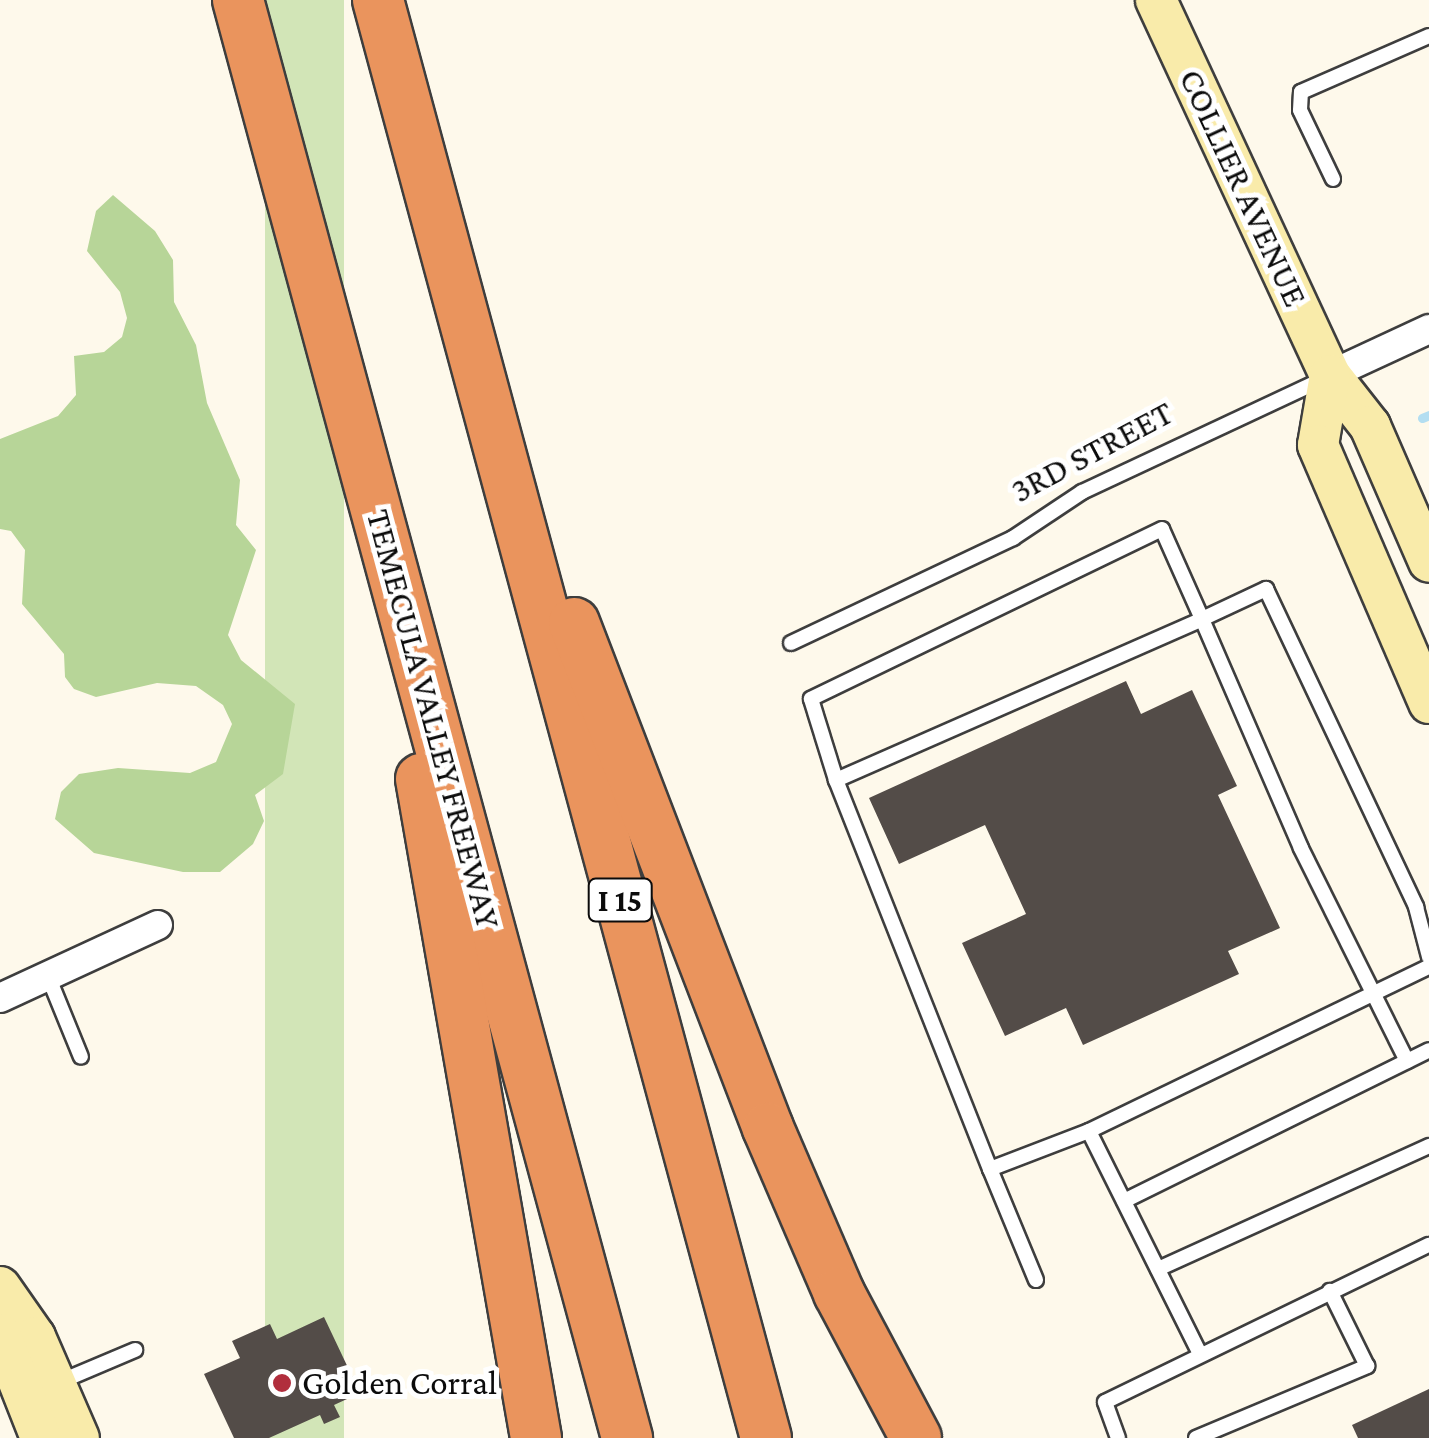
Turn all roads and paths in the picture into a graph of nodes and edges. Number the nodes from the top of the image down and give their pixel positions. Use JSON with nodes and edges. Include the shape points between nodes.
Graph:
{"nodes":[{"id":1,"x":238,"y":0,"type":"edge"},
{"id":2,"x":378,"y":0,"type":"edge"},
{"id":3,"x":1156,"y":0,"type":"edge"},
{"id":4,"x":1429,"y":36,"type":"edge"},
{"id":5,"x":1333,"y":179,"type":"dead end"},
{"id":6,"x":1429,"y":329,"type":"edge"},
{"id":7,"x":474,"y":362,"type":"junction"},
{"id":8,"x":1330,"y":375,"type":"junction"},
{"id":9,"x":1429,"y":562,"type":"edge"},
{"id":10,"x":401,"y":600,"type":"junction"},
{"id":11,"x":1202,"y":619,"type":"junction"},
{"id":12,"x":791,"y":643,"type":"dead end"},
{"id":13,"x":1425,"y":686,"type":"edge"},
{"id":14,"x":836,"y":780,"type":"junction"},
{"id":15,"x":158,"y":925,"type":"dead end"},
{"id":16,"x":1429,"y":957,"type":"edge"},
{"id":17,"x":1429,"y":967,"type":"edge"},
{"id":18,"x":48,"y":976,"type":"junction"},
{"id":19,"x":1370,"y":996,"type":"junction"},
{"id":20,"x":0,"y":998,"type":"edge"},
{"id":21,"x":1429,"y":1050,"type":"edge"},
{"id":22,"x":81,"y":1058,"type":"dead end"},
{"id":23,"x":1407,"y":1061,"type":"junction"},
{"id":24,"x":1090,"y":1132,"type":"junction"},
{"id":25,"x":1429,"y":1146,"type":"edge"},
{"id":26,"x":990,"y":1170,"type":"junction"},
{"id":27,"x":1124,"y":1201,"type":"junction"},
{"id":28,"x":1429,"y":1245,"type":"edge"},
{"id":29,"x":1158,"y":1269,"type":"junction"},
{"id":30,"x":1036,"y":1280,"type":"dead end"},
{"id":31,"x":0,"y":1286,"type":"edge"},
{"id":32,"x":1330,"y":1290,"type":"junction"},
{"id":33,"x":0,"y":1318,"type":"edge"},
{"id":34,"x":0,"y":1334,"type":"edge"},
{"id":35,"x":135,"y":1350,"type":"dead end"},
{"id":36,"x":1200,"y":1354,"type":"junction"},
{"id":37,"x":57,"y":1383,"type":"junction"},
{"id":38,"x":41,"y":1438,"type":"edge"},
{"id":39,"x":80,"y":1438,"type":"edge"},
{"id":40,"x":536,"y":1438,"type":"edge"},
{"id":41,"x":628,"y":1438,"type":"edge"},
{"id":42,"x":766,"y":1438,"type":"edge"},
{"id":43,"x":916,"y":1438,"type":"edge"},
{"id":44,"x":1118,"y":1438,"type":"edge"},
{"id":45,"x":1196,"y":1438,"type":"edge"}],
"edges":[{"from":1,"to":10,"type":"highway","name":"TEMECULA VALLEY FREEWAY"},
{"from":2,"to":7,"type":"highway","number":"I 15"},
{"from":3,"to":8,"type":"main road","name":"COLLIER AVENUE"},
{"from":4,"to":5,"type":"lane","via":[[1301,92],[1300,110]]},
{"from":6,"to":8,"type":"street","name":"3RD STREET"},
{"from":7,"to":42,"type":"highway","number":"I 15"},
{"from":7,"to":43,"type":"highway","via":[[768,1128],[839,1293]]},
{"from":8,"to":9,"type":"main road","name":"COLLIER AVENUE","via":[[1370,426]]},
{"from":8,"to":12,"type":"lane","name":"3RD STREET","via":[[1082,492],[1014,538]]},
{"from":8,"to":13,"type":"main road","via":[[1318,445]]},
{"from":10,"to":40,"type":"highway","via":[[426,819]]},
{"from":10,"to":41,"type":"highway","name":"TEMECULA VALLEY FREEWAY"},
{"from":11,"to":14,"type":"lane"},
{"from":11,"to":14,"type":"lane","via":[[1162,529],[811,699]]},
{"from":11,"to":16,"type":"lane","via":[[1266,589],[1416,906]]},
{"from":11,"to":19,"type":"lane"},
{"from":14,"to":26,"type":"lane"},
{"from":15,"to":18,"type":"street"},
{"from":17,"to":19,"type":"lane"},
{"from":18,"to":20,"type":"street"},
{"from":18,"to":22,"type":"lane"},
{"from":19,"to":23,"type":"lane"},
{"from":19,"to":24,"type":"lane"},
{"from":21,"to":23,"type":"lane"},
{"from":23,"to":27,"type":"lane"},
{"from":24,"to":26,"type":"lane"},
{"from":24,"to":27,"type":"lane"},
{"from":25,"to":29,"type":"lane"},
{"from":26,"to":30,"type":"lane"},
{"from":27,"to":29,"type":"lane"},
{"from":28,"to":32,"type":"lane"},
{"from":29,"to":36,"type":"lane"},
{"from":31,"to":37,"type":"main road"},
{"from":32,"to":36,"type":"lane"},
{"from":32,"to":45,"type":"lane","via":[[1366,1366]]},
{"from":33,"to":37,"type":"main road","via":[[28,1368]]},
{"from":34,"to":38,"type":"main road"},
{"from":35,"to":37,"type":"lane"},
{"from":36,"to":44,"type":"lane","via":[[1105,1402]]},
{"from":37,"to":39,"type":"main road"}]}
